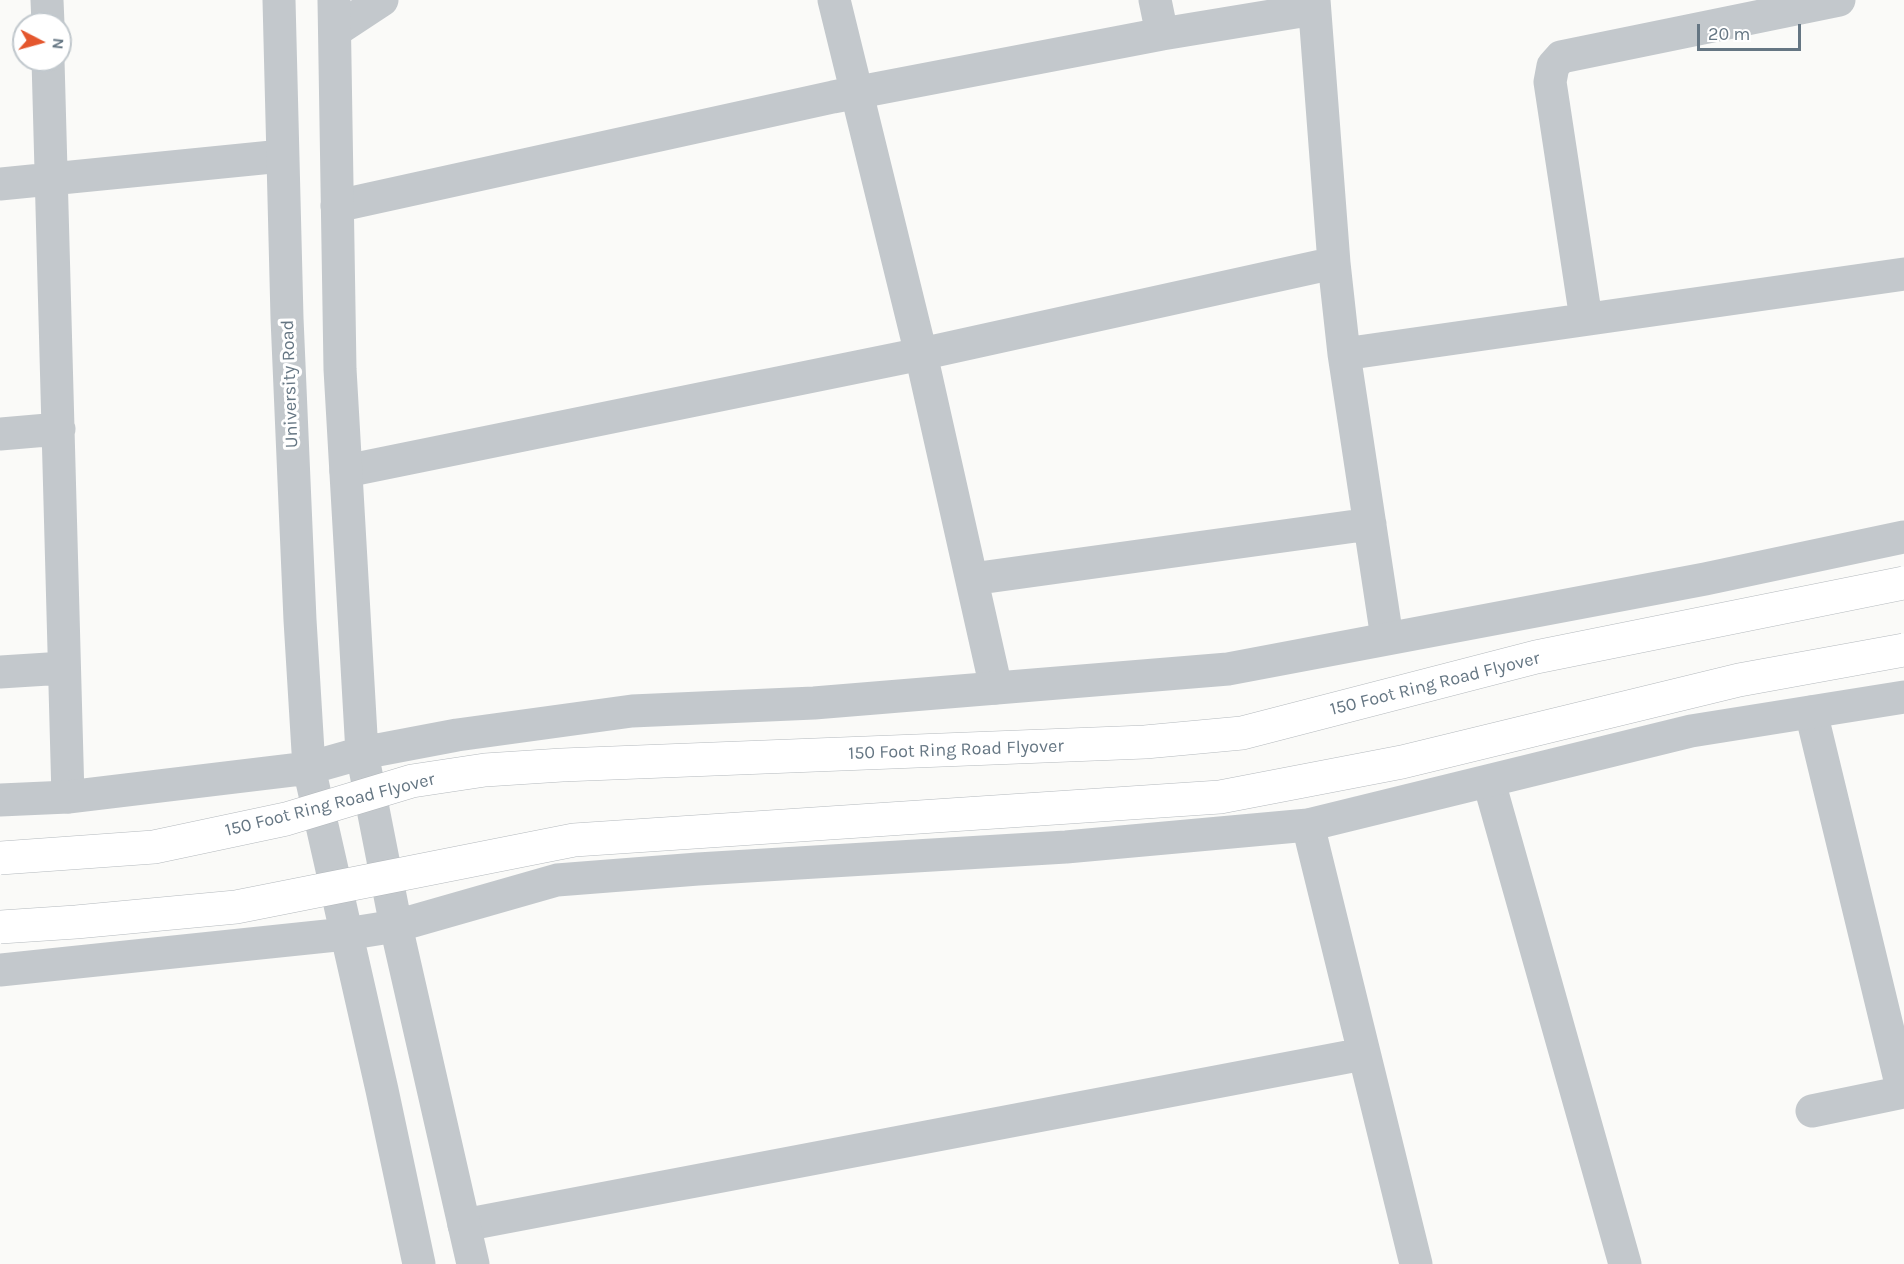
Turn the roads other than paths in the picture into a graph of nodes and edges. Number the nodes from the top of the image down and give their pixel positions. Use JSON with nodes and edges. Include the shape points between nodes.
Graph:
{"nodes":[{"id":1,"x":279,"y":0,"type":"edge"},
{"id":2,"x":382,"y":0,"type":"edge"},
{"id":3,"x":834,"y":0,"type":"edge"},
{"id":4,"x":1155,"y":0,"type":"edge"},
{"id":5,"x":1839,"y":0,"type":"edge"},
{"id":6,"x":1314,"y":4,"type":"edge"},
{"id":7,"x":334,"y":16,"type":"edge"},
{"id":8,"x":1162,"y":34,"type":"junction"},
{"id":9,"x":48,"y":72,"type":"edge"},
{"id":10,"x":857,"y":93,"type":"junction"},
{"id":11,"x":282,"y":156,"type":"junction"},
{"id":12,"x":50,"y":178,"type":"junction"},
{"id":13,"x":0,"y":184,"type":"edge"},
{"id":14,"x":337,"y":206,"type":"junction"},
{"id":15,"x":1334,"y":262,"type":"junction"},
{"id":16,"x":1904,"y":274,"type":"edge"},
{"id":17,"x":1586,"y":319,"type":"junction"},
{"id":18,"x":921,"y":354,"type":"junction"},
{"id":19,"x":1344,"y":354,"type":"junction"},
{"id":20,"x":59,"y":429,"type":"junction"},
{"id":21,"x":0,"y":434,"type":"edge"},
{"id":22,"x":346,"y":471,"type":"junction"},
{"id":23,"x":1370,"y":524,"type":"junction"},
{"id":24,"x":1904,"y":537,"type":"edge"},
{"id":25,"x":972,"y":579,"type":"junction"},
{"id":26,"x":1904,"y":583,"type":"edge"},
{"id":27,"x":1387,"y":638,"type":"junction"},
{"id":28,"x":1904,"y":650,"type":"edge"},
{"id":29,"x":64,"y":668,"type":"junction"},
{"id":30,"x":0,"y":672,"type":"edge"},
{"id":31,"x":996,"y":688,"type":"junction"},
{"id":32,"x":1904,"y":697,"type":"edge"},
{"id":33,"x":1811,"y":712,"type":"junction"},
{"id":34,"x":362,"y":753,"type":"junction"},
{"id":35,"x":309,"y":768,"type":"junction"},
{"id":36,"x":1489,"y":782,"type":"junction"},
{"id":37,"x":68,"y":797,"type":"junction"},
{"id":38,"x":0,"y":800,"type":"edge"},
{"id":39,"x":1308,"y":825,"type":"junction"},
{"id":40,"x":0,"y":858,"type":"edge"},
{"id":41,"x":396,"y":926,"type":"junction"},
{"id":42,"x":0,"y":927,"type":"edge"},
{"id":43,"x":346,"y":933,"type":"junction"},
{"id":44,"x":0,"y":970,"type":"edge"},
{"id":45,"x":1363,"y":1054,"type":"junction"},
{"id":46,"x":1904,"y":1092,"type":"edge"},
{"id":47,"x":1812,"y":1111,"type":"dead end"},
{"id":48,"x":464,"y":1225,"type":"junction"},
{"id":49,"x":419,"y":1264,"type":"edge"},
{"id":50,"x":473,"y":1264,"type":"edge"},
{"id":51,"x":1416,"y":1264,"type":"edge"},
{"id":52,"x":1625,"y":1264,"type":"edge"}],
"edges":[{"from":1,"to":11,"type":"street","name":"University Road"},
{"from":2,"to":7,"type":"street"},
{"from":3,"to":10,"type":"street"},
{"from":4,"to":8,"type":"street"},
{"from":5,"to":17,"type":"street","via":[[1561,57],[1553,66],[1550,82]]},
{"from":6,"to":8,"type":"street"},
{"from":6,"to":15,"type":"street"},
{"from":7,"to":14,"type":"street"},
{"from":8,"to":10,"type":"street"},
{"from":9,"to":12,"type":"street"},
{"from":10,"to":14,"type":"street"},
{"from":10,"to":18,"type":"street"},
{"from":11,"to":12,"type":"street"},
{"from":11,"to":35,"type":"street","name":"University Road"},
{"from":12,"to":13,"type":"street"},
{"from":12,"to":20,"type":"street"},
{"from":14,"to":22,"type":"street"},
{"from":15,"to":18,"type":"street"},
{"from":15,"to":19,"type":"street"},
{"from":16,"to":17,"type":"street"},
{"from":17,"to":19,"type":"street"},
{"from":18,"to":22,"type":"street"},
{"from":18,"to":25,"type":"street"},
{"from":19,"to":23,"type":"street"},
{"from":20,"to":21,"type":"street"},
{"from":20,"to":29,"type":"street"},
{"from":22,"to":34,"type":"street"},
{"from":23,"to":25,"type":"street"},
{"from":23,"to":27,"type":"street"},
{"from":24,"to":27,"type":"street","via":[[1705,579]]},
{"from":25,"to":31,"type":"street"},
{"from":26,"to":40,"type":"highway","name":"150 Foot Ring Road Flyover","bridge":true,"via":[[1536,657],[1242,733],[1144,742],[485,770],[412,781],[286,819],[154,847]]},
{"from":27,"to":31,"type":"street","via":[[1228,669]]},
{"from":28,"to":42,"type":"highway","bridge":true,"via":[[1739,680],[1402,762],[1220,797],[574,840],[236,907]]},
{"from":29,"to":30,"type":"street"},
{"from":29,"to":37,"type":"street"},
{"from":31,"to":34,"type":"street","via":[[814,703],[632,711],[457,735]]},
{"from":32,"to":33,"type":"street"},
{"from":33,"to":36,"type":"street","via":[[1691,731]]},
{"from":33,"to":46,"type":"street"},
{"from":34,"to":35,"type":"street"},
{"from":34,"to":41,"type":"street"},
{"from":35,"to":37,"type":"street"},
{"from":35,"to":43,"type":"street","name":"University Road"},
{"from":36,"to":39,"type":"street"},
{"from":36,"to":52,"type":"street"},
{"from":37,"to":38,"type":"street"},
{"from":39,"to":41,"type":"street","via":[[1066,847],[556,880]]},
{"from":39,"to":45,"type":"street"},
{"from":41,"to":43,"type":"street"},
{"from":41,"to":48,"type":"street"},
{"from":43,"to":44,"type":"street"},
{"from":43,"to":49,"type":"street","name":"University Road"},
{"from":45,"to":48,"type":"street"},
{"from":45,"to":51,"type":"street"},
{"from":46,"to":47,"type":"street"},
{"from":48,"to":50,"type":"street"}]}
